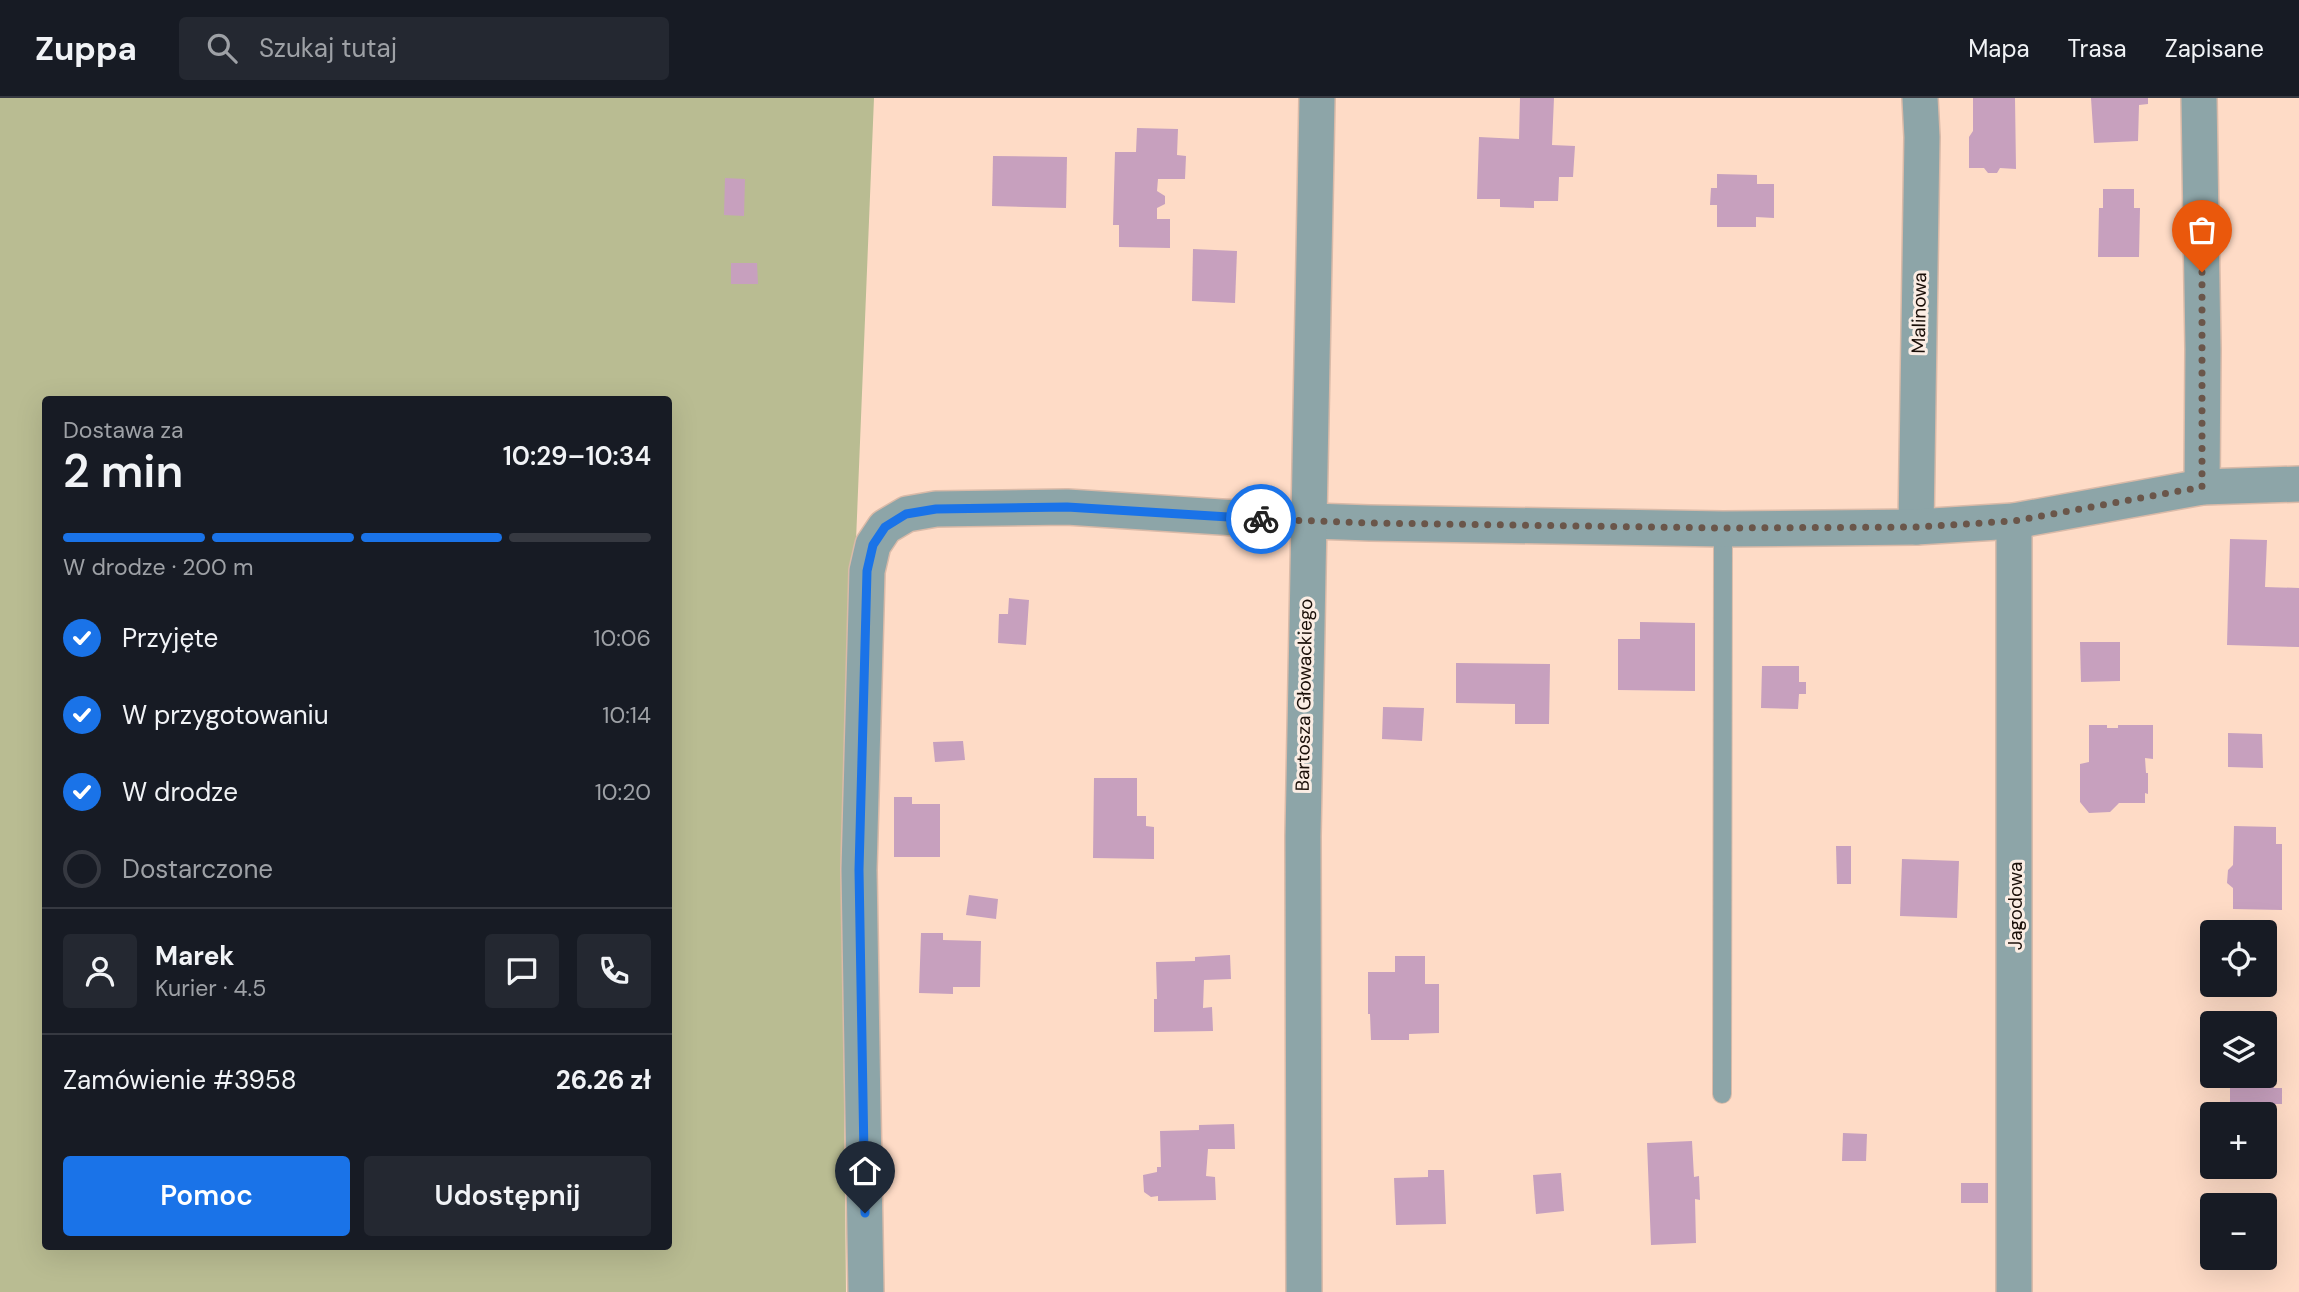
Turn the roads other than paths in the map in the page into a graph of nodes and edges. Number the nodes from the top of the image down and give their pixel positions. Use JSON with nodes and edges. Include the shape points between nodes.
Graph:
{"nodes":[{"id":1,"x":1317,"y":98,"type":"edge"},
{"id":2,"x":1920,"y":98,"type":"edge"},
{"id":3,"x":2199,"y":98,"type":"edge"},
{"id":4,"x":2299,"y":484,"type":"edge"},
{"id":5,"x":2202,"y":487,"type":"junction"},
{"id":6,"x":1307,"y":521,"type":"junction"},
{"id":7,"x":2014,"y":521,"type":"junction"},
{"id":8,"x":1916,"y":527,"type":"junction"},
{"id":9,"x":1723,"y":528,"type":"junction"},
{"id":10,"x":1722,"y":1094,"type":"dead end"},
{"id":11,"x":866,"y":1292,"type":"edge"},
{"id":12,"x":1304,"y":1292,"type":"edge"},
{"id":13,"x":2014,"y":1292,"type":"edge"}],
"edges":[{"from":1,"to":6,"type":"street","name":"Bartosza Głowackiego"},
{"from":2,"to":8,"type":"street","name":"Malinowa"},
{"from":3,"to":5,"type":"street"},
{"from":4,"to":5,"type":"street"},
{"from":5,"to":7,"type":"street"},
{"from":6,"to":9,"type":"street"},
{"from":6,"to":11,"type":"street","via":[[1067,507],[936,509],[906,514],[885,527],[873,545],[867,571],[859,870]]},
{"from":6,"to":12,"type":"street","name":"Bartosza Głowackiego"},
{"from":7,"to":8,"type":"street"},
{"from":7,"to":13,"type":"street","name":"Jagodowa"},
{"from":8,"to":9,"type":"street"},
{"from":9,"to":10,"type":"lane"}]}
